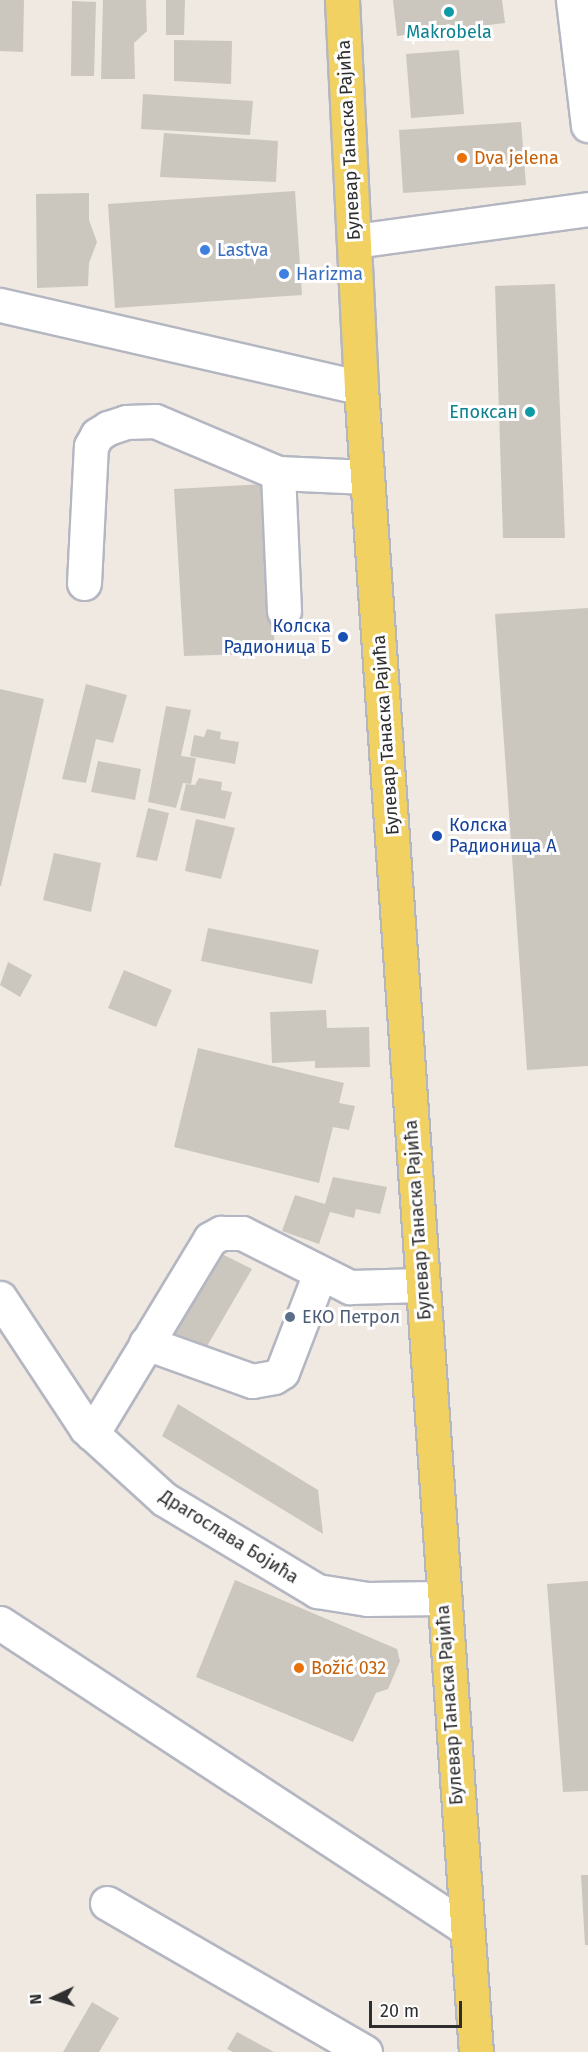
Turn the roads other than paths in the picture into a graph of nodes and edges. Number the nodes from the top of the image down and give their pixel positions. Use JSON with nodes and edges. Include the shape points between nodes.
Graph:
{"nodes":[{"id":1,"x":342,"y":0,"type":"edge"},
{"id":2,"x":573,"y":0,"type":"edge"},
{"id":3,"x":588,"y":125,"type":"edge"},
{"id":4,"x":588,"y":209,"type":"edge"},
{"id":5,"x":355,"y":241,"type":"junction"},
{"id":6,"x":0,"y":305,"type":"edge"},
{"id":7,"x":361,"y":388,"type":"junction"},
{"id":8,"x":278,"y":473,"type":"junction"},
{"id":9,"x":368,"y":477,"type":"junction"},
{"id":10,"x":84,"y":583,"type":"dead end"},
{"id":11,"x":284,"y":611,"type":"dead end"},
{"id":12,"x":320,"y":1273,"type":"junction"},
{"id":13,"x":422,"y":1285,"type":"junction"},
{"id":14,"x":0,"y":1298,"type":"edge"},
{"id":15,"x":146,"y":1343,"type":"junction"},
{"id":16,"x":92,"y":1434,"type":"junction"},
{"id":17,"x":442,"y":1598,"type":"junction"},
{"id":18,"x":0,"y":1623,"type":"edge"},
{"id":19,"x":107,"y":1903,"type":"dead end"},
{"id":20,"x":466,"y":1928,"type":"junction"},
{"id":21,"x":365,"y":2052,"type":"edge"},
{"id":22,"x":476,"y":2052,"type":"edge"}],
"edges":[{"from":1,"to":5,"type":"main road","name":"Булевар Танаска Рајића"},
{"from":2,"to":3,"type":"street"},
{"from":4,"to":5,"type":"street"},
{"from":5,"to":7,"type":"main road","name":"Булевар Танаска Рајића"},
{"from":6,"to":7,"type":"street"},
{"from":7,"to":9,"type":"main road","name":"Булевар Танаска Рајића"},
{"from":8,"to":9,"type":"street"},
{"from":8,"to":10,"type":"street","via":[[155,421],[126,422],[108,428],[91,446]]},
{"from":8,"to":11,"type":"street"},
{"from":9,"to":13,"type":"main road","name":"Булевар Танаска Рајића"},
{"from":12,"to":13,"type":"street","via":[[350,1287]]},
{"from":12,"to":15,"type":"street","via":[[242,1233],[221,1233],[210,1239]]},
{"from":12,"to":15,"type":"street","via":[[282,1372],[274,1377],[252,1381]]},
{"from":13,"to":17,"type":"main road","name":"Булевар Танаска Рајића"},
{"from":14,"to":16,"type":"street","name":"Драгослава Бојића"},
{"from":15,"to":16,"type":"street"},
{"from":16,"to":17,"type":"street","name":"Драгослава Бојића","via":[[164,1499],[317,1591],[367,1599]]},
{"from":17,"to":20,"type":"main road","name":"Булевар Танаска Рајића"},
{"from":18,"to":20,"type":"street"},
{"from":19,"to":21,"type":"street"},
{"from":20,"to":22,"type":"main road","name":"Булевар Танаска Рајића"}]}
